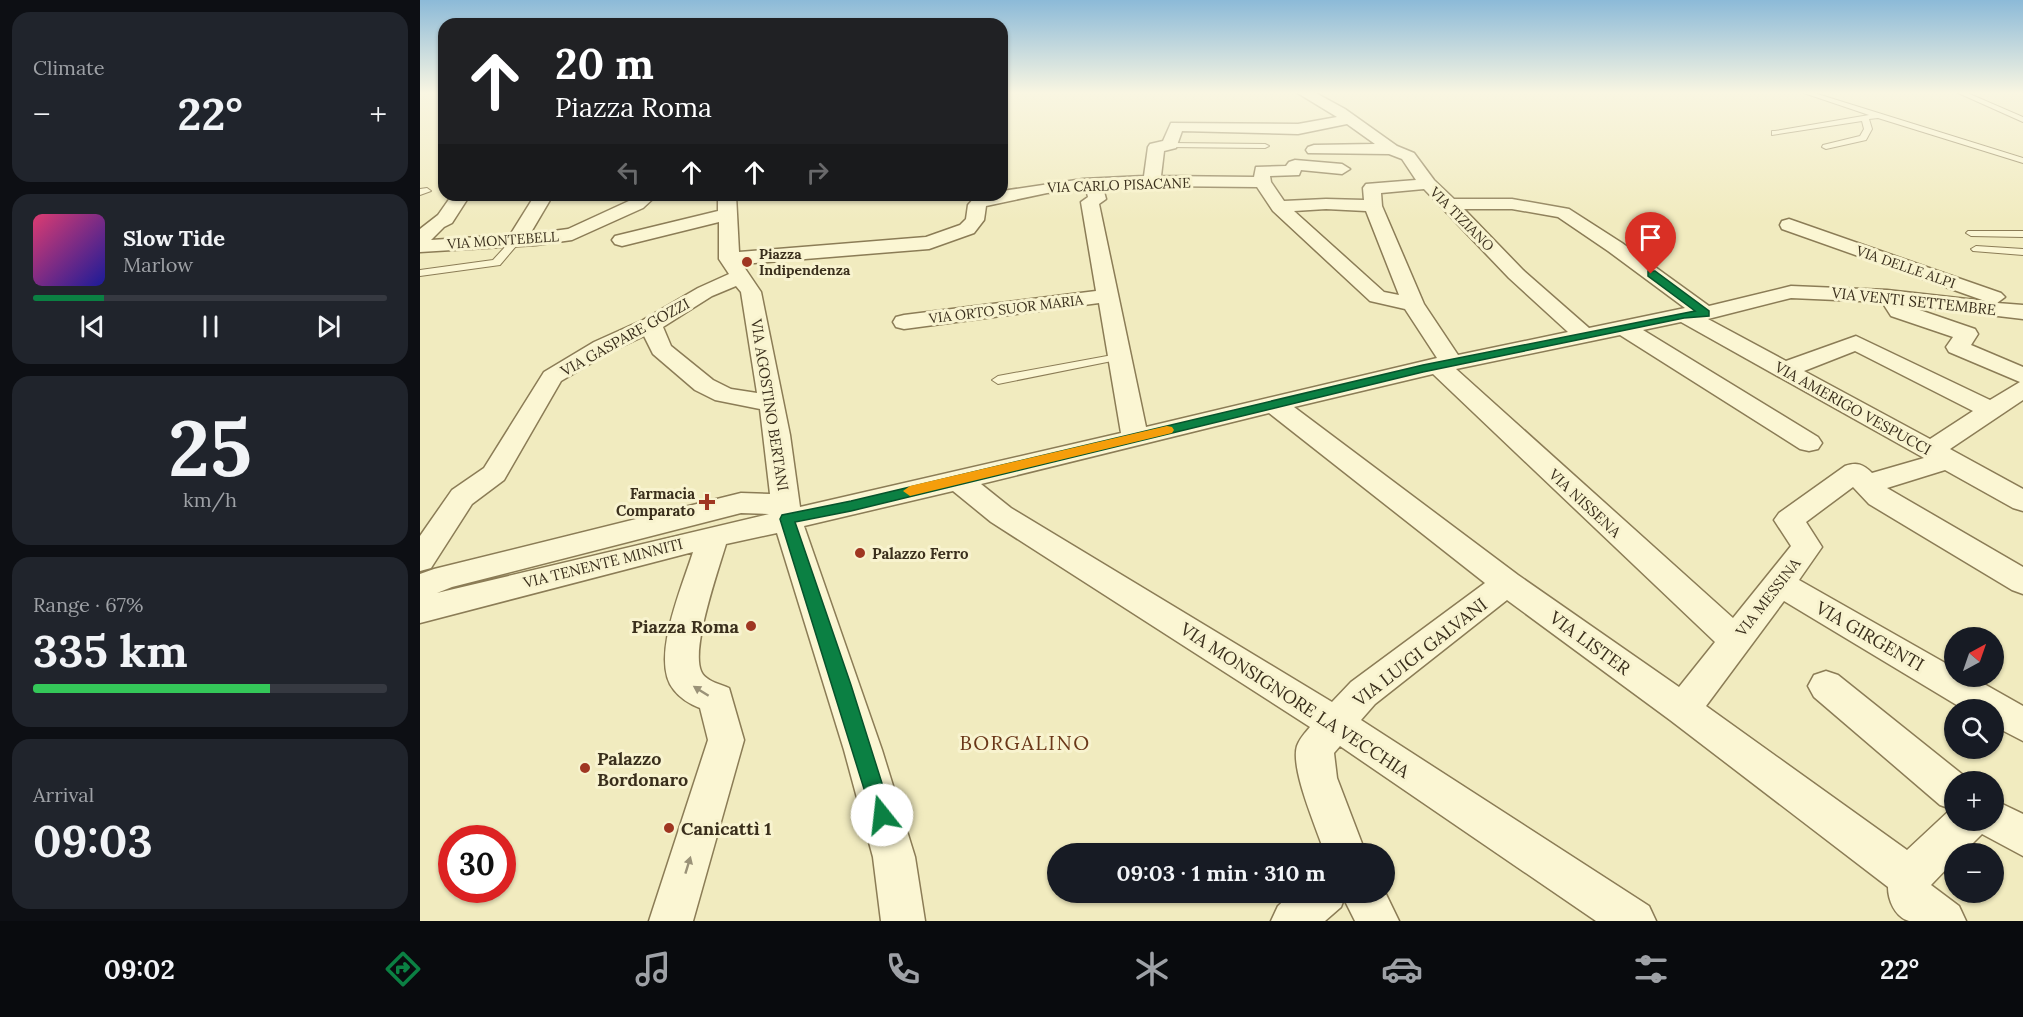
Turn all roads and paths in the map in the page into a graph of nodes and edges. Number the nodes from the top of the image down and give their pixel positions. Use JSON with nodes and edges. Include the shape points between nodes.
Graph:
{"nodes":[{"id":1,"x":1173,"y":135,"type":"edge"},
{"id":2,"x":1372,"y":135,"type":"edge"},
{"id":3,"x":1865,"y":135,"type":"edge"},
{"id":4,"x":1943,"y":135,"type":"edge"},
{"id":5,"x":1170,"y":145,"type":"junction"},
{"id":6,"x":1265,"y":146,"type":"dead end"},
{"id":7,"x":1826,"y":147,"type":"dead end"},
{"id":8,"x":1391,"y":148,"type":"junction"},
{"id":9,"x":1314,"y":150,"type":"dead end"},
{"id":10,"x":2023,"y":161,"type":"edge"},
{"id":11,"x":1342,"y":169,"type":"dead end"},
{"id":12,"x":1262,"y":182,"type":"junction"},
{"id":13,"x":1152,"y":183,"type":"junction"},
{"id":14,"x":1428,"y":184,"type":"junction"},
{"id":15,"x":1093,"y":185,"type":"junction"},
{"id":16,"x":1008,"y":196,"type":"edge"},
{"id":17,"x":457,"y":201,"type":"edge"},
{"id":18,"x":539,"y":201,"type":"edge"},
{"id":19,"x":641,"y":201,"type":"edge"},
{"id":20,"x":984,"y":201,"type":"edge"},
{"id":21,"x":1449,"y":204,"type":"junction"},
{"id":22,"x":727,"y":205,"type":"edge"},
{"id":23,"x":1373,"y":206,"type":"junction"},
{"id":24,"x":1279,"y":207,"type":"junction"},
{"id":25,"x":1789,"y":225,"type":"dead end"},
{"id":26,"x":1971,"y":233,"type":"dead end"},
{"id":27,"x":2023,"y":234,"type":"edge"},
{"id":28,"x":517,"y":239,"type":"junction"},
{"id":29,"x":420,"y":240,"type":"edge"},
{"id":30,"x":622,"y":240,"type":"dead end"},
{"id":31,"x":420,"y":246,"type":"edge"},
{"id":32,"x":1976,"y":249,"type":"dead end"},
{"id":33,"x":2023,"y":252,"type":"edge"},
{"id":34,"x":420,"y":273,"type":"edge"},
{"id":35,"x":740,"y":276,"type":"junction"},
{"id":36,"x":1107,"y":296,"type":"junction"},
{"id":37,"x":1887,"y":296,"type":"junction"},
{"id":38,"x":1413,"y":304,"type":"junction"},
{"id":39,"x":2023,"y":307,"type":"edge"},
{"id":40,"x":2023,"y":312,"type":"edge"},
{"id":41,"x":1694,"y":314,"type":"junction"},
{"id":42,"x":904,"y":322,"type":"dead end"},
{"id":43,"x":651,"y":325,"type":"junction"},
{"id":44,"x":1624,"y":328,"type":"junction"},
{"id":45,"x":1585,"y":336,"type":"junction"},
{"id":46,"x":1118,"y":357,"type":"junction"},
{"id":47,"x":1444,"y":364,"type":"junction"},
{"id":48,"x":1785,"y":370,"type":"junction"},
{"id":49,"x":2023,"y":376,"type":"edge"},
{"id":50,"x":998,"y":380,"type":"dead end"},
{"id":51,"x":2023,"y":389,"type":"edge"},
{"id":52,"x":771,"y":403,"type":"junction"},
{"id":53,"x":1273,"y":404,"type":"junction"},
{"id":54,"x":1991,"y":410,"type":"junction"},
{"id":55,"x":1135,"y":438,"type":"junction"},
{"id":56,"x":1809,"y":443,"type":"dead end"},
{"id":57,"x":1940,"y":455,"type":"junction"},
{"id":58,"x":1861,"y":478,"type":"junction"},
{"id":59,"x":957,"y":479,"type":"junction"},
{"id":60,"x":2023,"y":501,"type":"edge"},
{"id":61,"x":786,"y":512,"type":"junction"},
{"id":62,"x":713,"y":536,"type":"junction"},
{"id":63,"x":424,"y":550,"type":"edge"},
{"id":64,"x":2023,"y":582,"type":"edge"},
{"id":65,"x":1507,"y":583,"type":"junction"},
{"id":66,"x":1779,"y":583,"type":"junction"},
{"id":67,"x":420,"y":587,"type":"edge"},
{"id":68,"x":420,"y":610,"type":"edge"},
{"id":69,"x":1735,"y":640,"type":"junction"},
{"id":70,"x":1826,"y":686,"type":"dead end"},
{"id":71,"x":1683,"y":709,"type":"junction"},
{"id":72,"x":1335,"y":723,"type":"junction"},
{"id":73,"x":2023,"y":725,"type":"edge"},
{"id":74,"x":1944,"y":784,"type":"edge"},
{"id":75,"x":2004,"y":825,"type":"edge"},
{"id":76,"x":1957,"y":831,"type":"edge"},
{"id":77,"x":2023,"y":836,"type":"edge"},
{"id":78,"x":1342,"y":843,"type":"edge"},
{"id":79,"x":1909,"y":877,"type":"junction"},
{"id":80,"x":1313,"y":903,"type":"edge"},
{"id":81,"x":1368,"y":903,"type":"edge"},
{"id":82,"x":671,"y":921,"type":"edge"},
{"id":83,"x":903,"y":921,"type":"edge"},
{"id":84,"x":1293,"y":921,"type":"edge"},
{"id":85,"x":1377,"y":921,"type":"edge"},
{"id":86,"x":1634,"y":921,"type":"edge"},
{"id":87,"x":1944,"y":921,"type":"edge"}],
"edges":[{"from":1,"to":5,"type":"street"},
{"from":2,"to":8,"type":"street","name":"VIA TIZIANO"},
{"from":3,"to":7,"type":"lane"},
{"from":4,"to":10,"type":"lane"},
{"from":5,"to":6,"type":"lane"},
{"from":5,"to":13,"type":"street","via":[[1156,147]]},
{"from":8,"to":9,"type":"street"},
{"from":8,"to":14,"type":"street","name":"VIA TIZIANO","via":[[1408,156]]},
{"from":11,"to":12,"type":"street","via":[[1295,165],[1293,171],[1262,171]]},
{"from":12,"to":13,"type":"street","name":"VIA CARLO PISACANE"},
{"from":12,"to":24,"type":"street"},
{"from":13,"to":15,"type":"street","name":"VIA CARLO PISACANE"},
{"from":14,"to":21,"type":"street","name":"VIA TIZIANO"},
{"from":14,"to":23,"type":"street","via":[[1372,188]]},
{"from":15,"to":16,"type":"street","name":"VIA CARLO PISACANE","via":[[1047,187]]},
{"from":15,"to":36,"type":"street","via":[[1097,199],[1090,202]]},
{"from":17,"to":29,"type":"street","via":[[445,219]]},
{"from":18,"to":28,"type":"street"},
{"from":19,"to":28,"type":"street","name":"VIA MONTEBELL","via":[[572,234]]},
{"from":20,"to":35,"type":"street","name":"VIA CARLO PISACANE","via":[[977,205],[975,220],[967,229],[929,243]]},
{"from":21,"to":41,"type":"street","name":"VIA AMERIGO VESPUCCI","via":[[1512,204],[1563,213],[1615,247]]},
{"from":21,"to":45,"type":"street","name":"VIA TIZIANO","via":[[1516,274]]},
{"from":22,"to":30,"type":"street"},
{"from":22,"to":35,"type":"street"},
{"from":23,"to":24,"type":"street"},
{"from":23,"to":38,"type":"street","name":"VIA NISSENA"},
{"from":24,"to":38,"type":"street","via":[[1377,297]]},
{"from":25,"to":39,"type":"street","name":"VIA DELLE ALPI"},
{"from":26,"to":27,"type":"lane"},
{"from":28,"to":31,"type":"street","name":"VIA MONTEBELL"},
{"from":28,"to":34,"type":"lane","via":[[496,263]]},
{"from":32,"to":33,"type":"lane"},
{"from":35,"to":43,"type":"street","name":"VIA GASPARE GOZZI"},
{"from":35,"to":52,"type":"street","name":"VIA AGOSTINO BERTANI"},
{"from":36,"to":42,"type":"street","name":"VIA ORTO SUOR MARIA"},
{"from":36,"to":46,"type":"street"},
{"from":37,"to":40,"type":"street","name":"VIA VENTI SETTEMBRE"},
{"from":37,"to":41,"type":"street","name":"VIA VENTI SETTEMBRE","via":[[1791,292]]},
{"from":37,"to":49,"type":"street","via":[[1899,311],[1967,334],[1957,347]]},
{"from":38,"to":47,"type":"street","name":"VIA NISSENA"},
{"from":41,"to":44,"type":"street","name":"VIA VENTI SETTEMBRE"},
{"from":41,"to":48,"type":"street","name":"VIA AMERIGO VESPUCCI"},
{"from":43,"to":52,"type":"street","via":[[661,349],[704,385],[724,395]]},
{"from":43,"to":63,"type":"street","name":"VIA GASPARE GOZZI","via":[[602,347],[552,377],[494,474],[462,497]]},
{"from":44,"to":45,"type":"street","name":"VIA VENTI SETTEMBRE"},
{"from":44,"to":56,"type":"street"},
{"from":45,"to":47,"type":"street","name":"VIA VENTI SETTEMBRE"},
{"from":46,"to":50,"type":"lane"},
{"from":46,"to":55,"type":"street"},
{"from":47,"to":53,"type":"street","name":"VIA VENTI SETTEMBRE"},
{"from":47,"to":69,"type":"street","name":"VIA NISSENA"},
{"from":48,"to":54,"type":"street","via":[[1856,343]]},
{"from":48,"to":57,"type":"street","name":"VIA AMERIGO VESPUCCI"},
{"from":51,"to":54,"type":"street","name":"VIA MESSINA"},
{"from":52,"to":61,"type":"street","name":"VIA AGOSTINO BERTANI"},
{"from":53,"to":55,"type":"street","name":"VIA VENTI SETTEMBRE"},
{"from":53,"to":65,"type":"street","name":"VIA LISTER"},
{"from":54,"to":57,"type":"street","name":"VIA MESSINA"},
{"from":55,"to":59,"type":"street","name":"VIA VENTI SETTEMBRE"},
{"from":57,"to":58,"type":"street","name":"VIA MESSINA"},
{"from":57,"to":60,"type":"street","name":"VIA AMERIGO VESPUCCI"},
{"from":58,"to":64,"type":"street","via":[[1879,496]]},
{"from":58,"to":66,"type":"street","name":"VIA MESSINA","via":[[1789,519],[1807,547]]},
{"from":59,"to":61,"type":"street","name":"VIA VENTI SETTEMBRE","via":[[851,506]]},
{"from":59,"to":72,"type":"street","name":"VIA MONSIGNORE LA VECCHIA","via":[[1001,515]]},
{"from":61,"to":62,"type":"street","name":"VIA TENENTE MINNITI"},
{"from":61,"to":67,"type":"street","name":"VIA TENENTE MINNITI","via":[[741,503],[445,577]]},
{"from":61,"to":83,"type":"street","via":[[894,858]]},
{"from":62,"to":68,"type":"street","name":"VIA TENENTE MINNITI"},
{"from":82,"to":62,"type":"street","one_way":true,"via":[[726,740],[716,699],[686,679],[681,648]]},
{"from":65,"to":71,"type":"street","name":"VIA LISTER"},
{"from":65,"to":72,"type":"street","name":"VIA LUIGI GALVANI","via":[[1364,693]]},
{"from":66,"to":69,"type":"street","name":"VIA MESSINA"},
{"from":66,"to":73,"type":"street","name":"VIA GIRGENTI"},
{"from":69,"to":71,"type":"street","name":"VIA MESSINA"},
{"from":70,"to":74,"type":"street"},
{"from":71,"to":79,"type":"street","name":"VIA LISTER"},
{"from":72,"to":78,"type":"street","name":"VIA LUIGI GALVANI","via":[[1315,748],[1318,778]]},
{"from":72,"to":86,"type":"street","name":"VIA MONSIGNORE LA VECCHIA"},
{"from":75,"to":77,"type":"street"},
{"from":76,"to":79,"type":"street"},
{"from":79,"to":87,"type":"street","via":[[1910,895]]},
{"from":80,"to":84,"type":"street"},
{"from":81,"to":85,"type":"street"}]}
